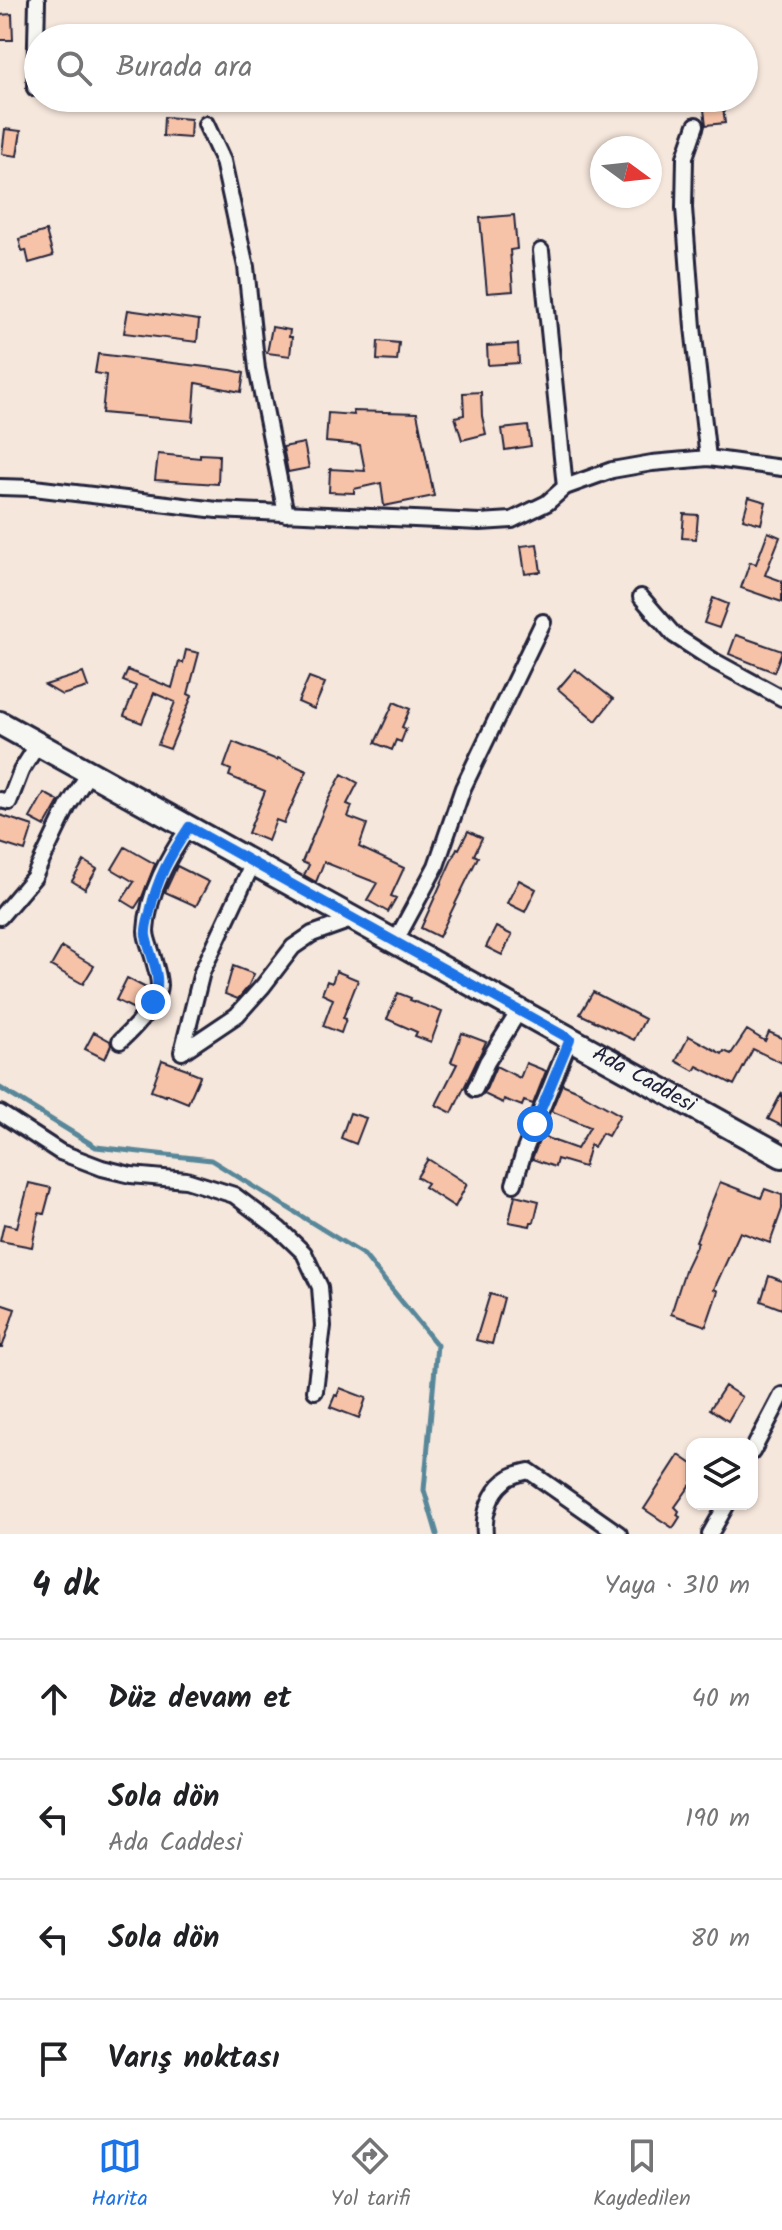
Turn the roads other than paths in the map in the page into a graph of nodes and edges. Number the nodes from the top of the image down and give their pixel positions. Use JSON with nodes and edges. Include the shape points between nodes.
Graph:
{"nodes":[{"id":1,"x":37,"y":0,"type":"edge"},
{"id":2,"x":36,"y":24,"type":"edge"},
{"id":3,"x":206,"y":124,"type":"dead end"},
{"id":4,"x":696,"y":125,"type":"dead end"},
{"id":5,"x":541,"y":251,"type":"dead end"},
{"id":6,"x":708,"y":458,"type":"junction"},
{"id":7,"x":782,"y":468,"type":"edge"},
{"id":8,"x":0,"y":487,"type":"edge"},
{"id":9,"x":565,"y":487,"type":"junction"},
{"id":10,"x":286,"y":514,"type":"junction"},
{"id":11,"x":641,"y":597,"type":"dead end"},
{"id":12,"x":543,"y":622,"type":"dead end"},
{"id":13,"x":782,"y":698,"type":"edge"},
{"id":14,"x":0,"y":723,"type":"edge"},
{"id":15,"x":38,"y":744,"type":"junction"},
{"id":16,"x":89,"y":773,"type":"junction"},
{"id":17,"x":0,"y":800,"type":"edge"},
{"id":18,"x":189,"y":827,"type":"junction"},
{"id":19,"x":253,"y":863,"type":"junction"},
{"id":20,"x":0,"y":917,"type":"edge"},
{"id":21,"x":354,"y":919,"type":"junction"},
{"id":22,"x":395,"y":942,"type":"junction"},
{"id":23,"x":519,"y":1011,"type":"junction"},
{"id":24,"x":570,"y":1039,"type":"junction"},
{"id":25,"x":120,"y":1041,"type":"dead end"},
{"id":26,"x":475,"y":1089,"type":"dead end"},
{"id":27,"x":0,"y":1113,"type":"edge"},
{"id":28,"x":782,"y":1156,"type":"edge"},
{"id":29,"x":514,"y":1184,"type":"dead end"},
{"id":30,"x":315,"y":1391,"type":"dead end"},
{"id":31,"x":782,"y":1395,"type":"edge"},
{"id":32,"x":758,"y":1441,"type":"edge"},
{"id":33,"x":724,"y":1510,"type":"edge"},
{"id":34,"x":485,"y":1534,"type":"edge"},
{"id":35,"x":619,"y":1534,"type":"edge"},
{"id":36,"x":710,"y":1534,"type":"edge"}],
"edges":[{"from":1,"to":2,"type":"street"},
{"from":3,"to":10,"type":"street","via":[[223,161],[246,267],[257,369]]},
{"from":4,"to":6,"type":"street","via":[[685,157],[684,208]]},
{"from":5,"to":9,"type":"street"},
{"from":6,"to":7,"type":"street"},
{"from":6,"to":9,"type":"street","via":[[612,470]]},
{"from":8,"to":10,"type":"street"},
{"from":9,"to":10,"type":"street","via":[[547,503],[512,520]]},
{"from":11,"to":13,"type":"street","via":[[674,635]]},
{"from":12,"to":22,"type":"street","via":[[463,788],[436,866]]},
{"from":14,"to":15,"type":"main road","name":"Ada Caddesi"},
{"from":15,"to":16,"type":"main road","name":"Ada Caddesi"},
{"from":15,"to":17,"type":"street","via":[[9,802]]},
{"from":16,"to":18,"type":"main road","name":"Ada Caddesi"},
{"from":16,"to":20,"type":"street","via":[[34,877]]},
{"from":18,"to":19,"type":"main road","name":"Ada Caddesi"},
{"from":18,"to":25,"type":"street","via":[[155,888],[145,933],[159,987],[136,1026]]},
{"from":19,"to":21,"type":"main road","name":"Ada Caddesi"},
{"from":19,"to":21,"type":"street","via":[[202,972],[182,1052],[237,1015],[293,947]]},
{"from":21,"to":22,"type":"main road","name":"Ada Caddesi"},
{"from":22,"to":23,"type":"main road","name":"Ada Caddesi"},
{"from":23,"to":24,"type":"main road","name":"Ada Caddesi"},
{"from":23,"to":26,"type":"street"},
{"from":24,"to":28,"type":"main road","name":"Ada Caddesi"},
{"from":24,"to":29,"type":"street"},
{"from":27,"to":30,"type":"street","via":[[60,1152],[102,1168],[186,1180],[234,1195],[279,1229],[304,1253],[320,1287],[323,1326]]},
{"from":31,"to":32,"type":"street"},
{"from":33,"to":36,"type":"street"},
{"from":34,"to":35,"type":"street","via":[[490,1498],[506,1479],[529,1471]]}]}
